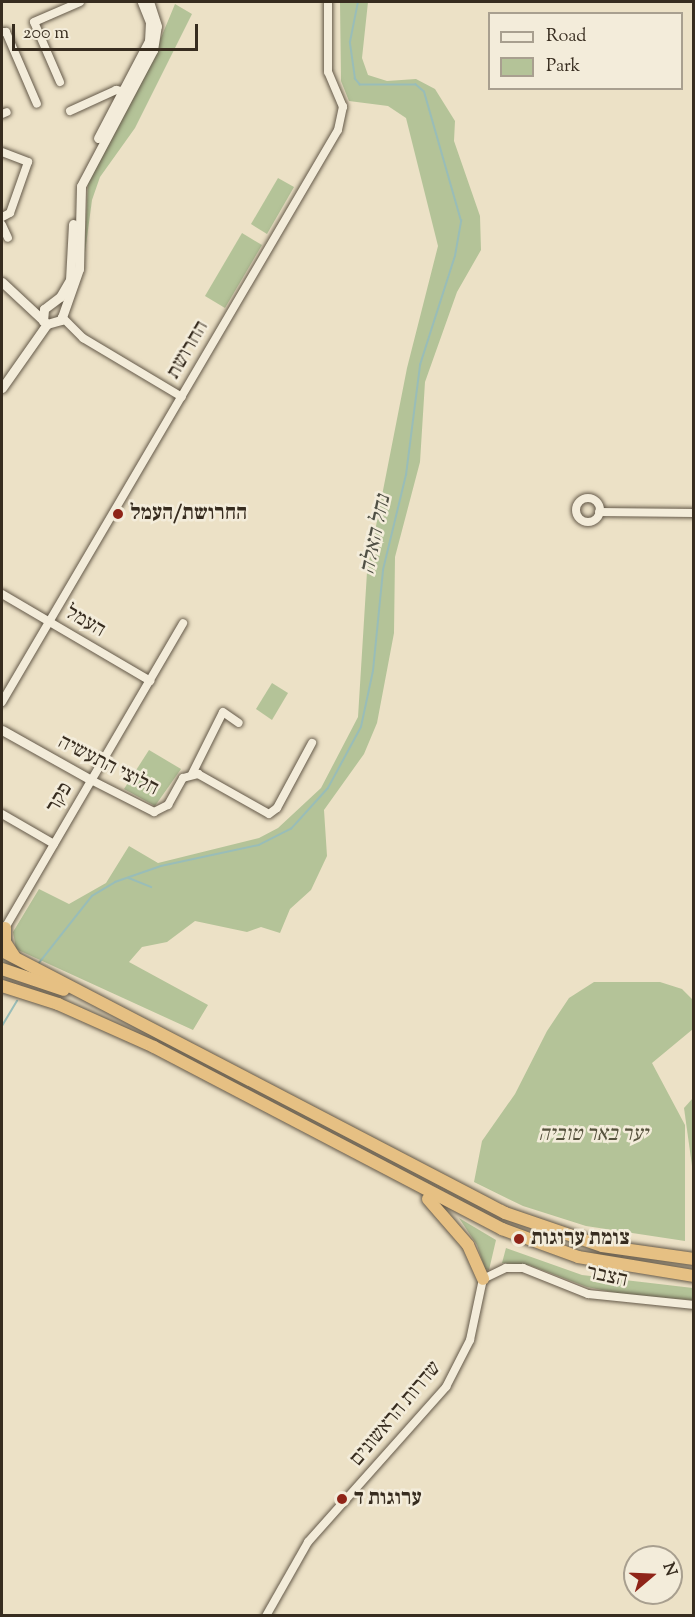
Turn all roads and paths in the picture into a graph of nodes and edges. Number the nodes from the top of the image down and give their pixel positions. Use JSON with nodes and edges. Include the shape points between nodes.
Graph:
{"nodes":[{"id":1,"x":80,"y":2,"type":"edge"},
{"id":2,"x":142,"y":2,"type":"edge"},
{"id":3,"x":149,"y":2,"type":"edge"},
{"id":4,"x":328,"y":2,"type":"edge"},
{"id":5,"x":4,"y":32,"type":"edge"},
{"id":6,"x":60,"y":82,"type":"dead end"},
{"id":7,"x":129,"y":93,"type":"junction"},
{"id":8,"x":37,"y":104,"type":"dead end"},
{"id":9,"x":70,"y":111,"type":"dead end"},
{"id":10,"x":2,"y":152,"type":"edge"},
{"id":11,"x":2,"y":217,"type":"edge"},
{"id":12,"x":2,"y":225,"type":"edge"},
{"id":13,"x":8,"y":238,"type":"dead end"},
{"id":14,"x":2,"y":272,"type":"edge"},
{"id":15,"x":6,"y":289,"type":"edge"},
{"id":16,"x":48,"y":306,"type":"junction"},
{"id":17,"x":62,"y":315,"type":"junction"},
{"id":18,"x":48,"y":324,"type":"junction"},
{"id":19,"x":82,"y":338,"type":"junction"},
{"id":20,"x":2,"y":388,"type":"edge"},
{"id":21,"x":182,"y":397,"type":"junction"},
{"id":22,"x":599,"y":512,"type":"dead end"},
{"id":23,"x":693,"y":513,"type":"edge"},
{"id":24,"x":2,"y":594,"type":"edge"},
{"id":25,"x":48,"y":621,"type":"junction"},
{"id":26,"x":183,"y":623,"type":"dead end"},
{"id":27,"x":150,"y":681,"type":"junction"},
{"id":28,"x":2,"y":702,"type":"edge"},
{"id":29,"x":239,"y":723,"type":"dead end"},
{"id":30,"x":2,"y":730,"type":"edge"},
{"id":31,"x":312,"y":743,"type":"dead end"},
{"id":32,"x":192,"y":774,"type":"junction"},
{"id":33,"x":91,"y":780,"type":"junction"},
{"id":34,"x":2,"y":814,"type":"edge"},
{"id":35,"x":54,"y":844,"type":"junction"},
{"id":36,"x":3,"y":930,"type":"edge"},
{"id":37,"x":2,"y":951,"type":"edge"},
{"id":38,"x":20,"y":960,"type":"junction"},
{"id":39,"x":2,"y":969,"type":"edge"},
{"id":40,"x":2,"y":986,"type":"edge"},
{"id":41,"x":107,"y":1006,"type":"junction"},
{"id":42,"x":400,"y":1179,"type":"junction"},
{"id":43,"x":693,"y":1259,"type":"edge"},
{"id":44,"x":693,"y":1276,"type":"edge"},
{"id":45,"x":483,"y":1279,"type":"junction"},
{"id":46,"x":693,"y":1305,"type":"edge"},
{"id":47,"x":266,"y":1616,"type":"edge"}],
"edges":[{"from":1,"to":6,"type":"street","via":[[34,22]]},
{"from":2,"to":7,"type":"street","via":[[150,31]]},
{"from":3,"to":7,"type":"street","via":[[157,20],[156,40]]},
{"from":4,"to":21,"type":"street","name":"החרושת","via":[[328,72],[343,107],[338,130]]},
{"from":5,"to":8,"type":"street"},
{"from":7,"to":9,"type":"street","via":[[116,90]]},
{"from":7,"to":16,"type":"street","via":[[79,172],[74,199],[72,273],[60,297]]},
{"from":7,"to":17,"type":"street","via":[[85,173],[80,199],[79,269]]},
{"from":10,"to":11,"type":"street","via":[[28,162],[10,213]]},
{"from":12,"to":13,"type":"street"},
{"from":14,"to":15,"type":"street"},
{"from":15,"to":16,"type":"street","via":[[30,304]]},
{"from":15,"to":18,"type":"street"},
{"from":16,"to":17,"type":"street"},
{"from":16,"to":18,"type":"street"},
{"from":17,"to":18,"type":"street"},
{"from":17,"to":19,"type":"street"},
{"from":18,"to":19,"type":"street"},
{"from":18,"to":20,"type":"street"},
{"from":19,"to":21,"type":"street"},
{"from":21,"to":25,"type":"street","name":"החרושת"},
{"from":22,"to":23,"type":"street"},
{"from":24,"to":25,"type":"street","name":"העמל"},
{"from":25,"to":27,"type":"street","name":"העמל"},
{"from":25,"to":28,"type":"street","name":"החרושת"},
{"from":26,"to":27,"type":"street","name":"פקר"},
{"from":27,"to":33,"type":"street","name":"פקר"},
{"from":29,"to":32,"type":"street","via":[[223,712]]},
{"from":30,"to":33,"type":"street","name":"חלוצי התעשיה"},
{"from":31,"to":32,"type":"street","name":"חלוצי התעשיה","via":[[278,808],[269,814]]},
{"from":32,"to":33,"type":"street","name":"חלוצי התעשיה","via":[[183,778],[159,812],[143,809]]},
{"from":33,"to":35,"type":"street","name":"פקר"},
{"from":34,"to":35,"type":"street"},
{"from":35,"to":36,"type":"street","name":"פקר"},
{"from":36,"to":38,"type":"highway","via":[[7,948]]},
{"from":37,"to":38,"type":"highway"},
{"from":38,"to":41,"type":"highway"},
{"from":39,"to":41,"type":"highway"},
{"from":40,"to":42,"type":"highway","via":[[144,1042]]},
{"from":41,"to":43,"type":"highway","via":[[505,1213],[602,1246]]},
{"from":42,"to":44,"type":"highway","via":[[558,1251],[621,1266]]},
{"from":42,"to":45,"type":"highway","via":[[450,1220],[468,1245]]},
{"from":45,"to":46,"type":"street","name":"הצבר","via":[[513,1267],[588,1294]]},
{"from":45,"to":47,"type":"street","name":"שדרות הראשונים","via":[[470,1340],[446,1387],[308,1542]]}]}
